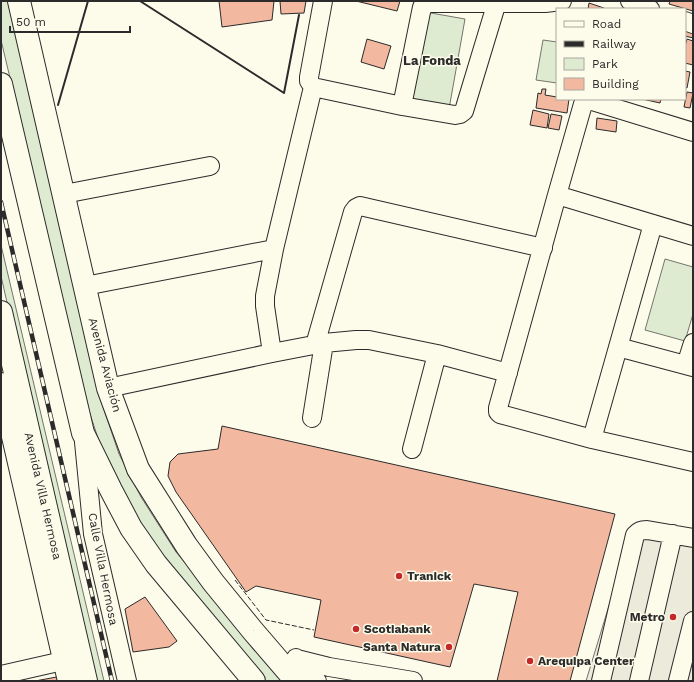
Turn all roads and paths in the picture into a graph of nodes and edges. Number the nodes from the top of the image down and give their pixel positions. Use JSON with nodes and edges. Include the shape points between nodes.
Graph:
{"nodes":[{"id":1,"x":19,"y":1,"type":"edge"},
{"id":2,"x":323,"y":1,"type":"edge"},
{"id":3,"x":562,"y":1,"type":"edge"},
{"id":4,"x":630,"y":1,"type":"edge"},
{"id":5,"x":498,"y":2,"type":"junction"},
{"id":6,"x":648,"y":8,"type":"edge"},
{"id":7,"x":1,"y":84,"type":"edge"},
{"id":8,"x":313,"y":87,"type":"junction"},
{"id":9,"x":402,"y":106,"type":"junction"},
{"id":10,"x":693,"y":132,"type":"edge"},
{"id":11,"x":210,"y":166,"type":"dead end"},
{"id":12,"x":64,"y":194,"type":"junction"},
{"id":13,"x":557,"y":195,"type":"junction"},
{"id":14,"x":653,"y":224,"type":"junction"},
{"id":15,"x":693,"y":236,"type":"edge"},
{"id":16,"x":543,"y":248,"type":"junction"},
{"id":17,"x":274,"y":249,"type":"junction"},
{"id":18,"x":85,"y":286,"type":"junction"},
{"id":19,"x":1,"y":312,"type":"edge"},
{"id":20,"x":693,"y":343,"type":"edge"},
{"id":21,"x":320,"y":344,"type":"junction"},
{"id":22,"x":618,"y":347,"type":"junction"},
{"id":23,"x":272,"y":353,"type":"junction"},
{"id":24,"x":437,"y":354,"type":"junction"},
{"id":25,"x":689,"y":366,"type":"edge"},
{"id":26,"x":508,"y":373,"type":"junction"},
{"id":27,"x":5,"y":386,"type":"edge"},
{"id":28,"x":108,"y":388,"type":"junction"},
{"id":29,"x":312,"y":418,"type":"dead end"},
{"id":30,"x":83,"y":433,"type":"junction"},
{"id":31,"x":592,"y":439,"type":"junction"},
{"id":32,"x":412,"y":449,"type":"dead end"},
{"id":33,"x":693,"y":462,"type":"edge"},
{"id":34,"x":673,"y":534,"type":"junction"},
{"id":35,"x":693,"y":538,"type":"edge"},
{"id":36,"x":693,"y":621,"type":"edge"},
{"id":37,"x":689,"y":651,"type":"edge"},
{"id":38,"x":273,"y":655,"type":"junction"},
{"id":39,"x":297,"y":659,"type":"junction"},
{"id":40,"x":71,"y":667,"type":"edge"},
{"id":41,"x":329,"y":667,"type":"junction"},
{"id":42,"x":1,"y":675,"type":"edge"},
{"id":43,"x":86,"y":681,"type":"edge"},
{"id":44,"x":127,"y":681,"type":"edge"},
{"id":45,"x":254,"y":681,"type":"edge"},
{"id":46,"x":296,"y":681,"type":"edge"},
{"id":47,"x":317,"y":681,"type":"edge"},
{"id":48,"x":342,"y":681,"type":"edge"},
{"id":49,"x":413,"y":681,"type":"edge"},
{"id":50,"x":601,"y":681,"type":"edge"},
{"id":51,"x":639,"y":681,"type":"edge"},
{"id":52,"x":678,"y":681,"type":"edge"}],
"edges":[{"from":1,"to":12,"type":"main road","name":"Avenida Aviación"},
{"from":2,"to":8,"type":"street","via":[[309,77]]},
{"from":3,"to":5,"type":"street"},
{"from":4,"to":6,"type":"street"},
{"from":5,"to":9,"type":"street","via":[[429,3],[422,7]]},
{"from":5,"to":9,"type":"street","via":[[464,111],[455,116]]},
{"from":7,"to":30,"type":"main road"},
{"from":8,"to":9,"type":"street"},
{"from":8,"to":17,"type":"street"},
{"from":10,"to":13,"type":"street","via":[[592,101],[587,102],[583,104]]},
{"from":11,"to":12,"type":"street"},
{"from":12,"to":18,"type":"main road","name":"Avenida Aviación"},
{"from":13,"to":14,"type":"street"},
{"from":13,"to":16,"type":"street"},
{"from":14,"to":15,"type":"street"},
{"from":14,"to":22,"type":"street"},
{"from":16,"to":21,"type":"street","via":[[360,206],[352,212]]},
{"from":16,"to":26,"type":"street"},
{"from":17,"to":18,"type":"street"},
{"from":17,"to":23,"type":"street","via":[[265,296]]},
{"from":18,"to":28,"type":"main road","name":"Avenida Aviación"},
{"from":19,"to":27,"type":"main road","name":"Avenida Villa Hermosa"},
{"from":20,"to":25,"type":"street"},
{"from":21,"to":23,"type":"street"},
{"from":21,"to":24,"type":"street","via":[[369,340]]},
{"from":21,"to":29,"type":"street"},
{"from":22,"to":25,"type":"street"},
{"from":22,"to":31,"type":"street"},
{"from":23,"to":28,"type":"street"},
{"from":24,"to":26,"type":"street"},
{"from":24,"to":32,"type":"street"},
{"from":26,"to":31,"type":"street","via":[[498,408],[500,414]]},
{"from":27,"to":40,"type":"main road","name":"Avenida Villa Hermosa"},
{"from":28,"to":38,"type":"main road","name":"Avenida Aviación","via":[[138,469],[186,546]]},
{"from":30,"to":44,"type":"street","name":"Calle Villa Hermosa","via":[[93,534]]},
{"from":30,"to":45,"type":"main road","via":[[128,521],[156,564]]},
{"from":31,"to":33,"type":"street"},
{"from":34,"to":35,"type":"street"},
{"from":34,"to":50,"type":"street","via":[[642,530],[635,535]]},
{"from":34,"to":51,"type":"street"},
{"from":36,"to":37,"type":"street"},
{"from":37,"to":52,"type":"street"},
{"from":38,"to":39,"type":"street"},
{"from":38,"to":46,"type":"main road","name":"Avenida Aviación"},
{"from":39,"to":41,"type":"street"},
{"from":39,"to":47,"type":"street"},
{"from":40,"to":42,"type":"street"},
{"from":40,"to":43,"type":"main road","name":"Avenida Villa Hermosa"},
{"from":41,"to":48,"type":"street"},
{"from":41,"to":49,"type":"street"}]}
